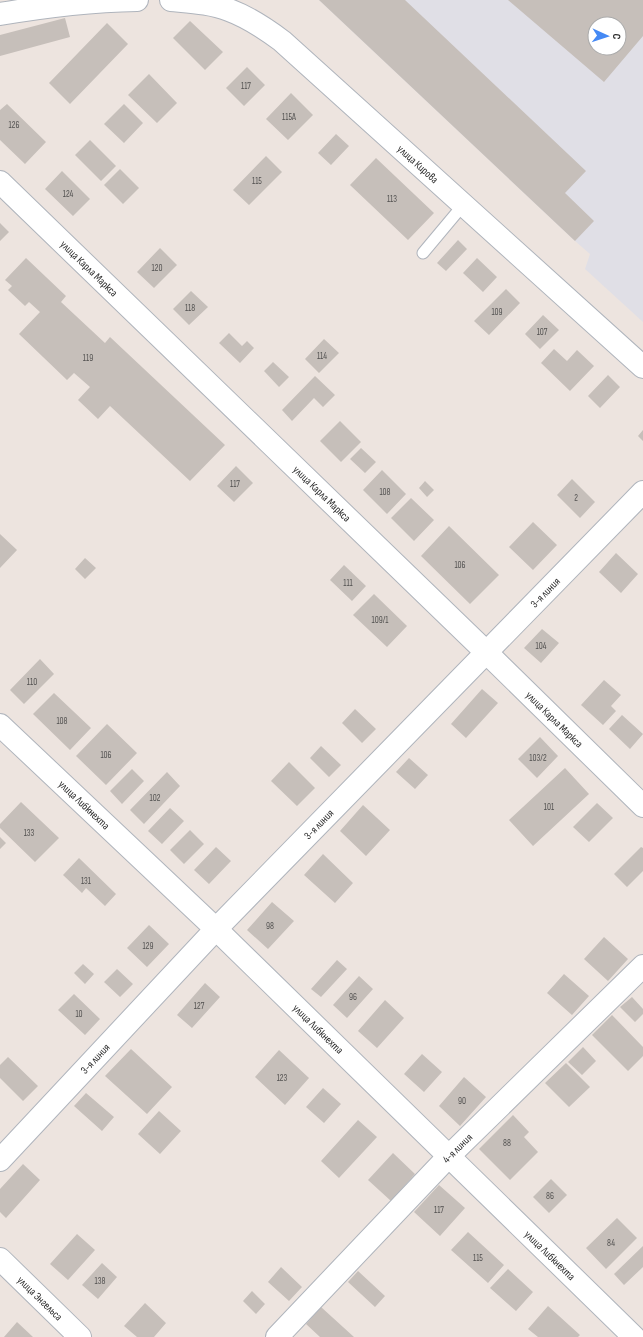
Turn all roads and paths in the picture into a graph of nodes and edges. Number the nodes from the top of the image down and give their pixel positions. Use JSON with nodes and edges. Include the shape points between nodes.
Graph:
{"nodes":[{"id":1,"x":137,"y":0,"type":"edge"},
{"id":2,"x":171,"y":0,"type":"edge"},
{"id":3,"x":51,"y":3,"type":"edge"},
{"id":4,"x":0,"y":14,"type":"edge"},
{"id":5,"x":0,"y":182,"type":"edge"},
{"id":6,"x":464,"y":204,"type":"junction"},
{"id":7,"x":422,"y":253,"type":"dead end"},
{"id":8,"x":643,"y":367,"type":"edge"},
{"id":9,"x":643,"y":492,"type":"edge"},
{"id":10,"x":486,"y":652,"type":"junction"},
{"id":11,"x":0,"y":725,"type":"edge"},
{"id":12,"x":643,"y":806,"type":"edge"},
{"id":13,"x":216,"y":929,"type":"junction"},
{"id":14,"x":643,"y":966,"type":"edge"},
{"id":15,"x":449,"y":1156,"type":"junction"},
{"id":16,"x":0,"y":1160,"type":"edge"},
{"id":17,"x":0,"y":1259,"type":"edge"},
{"id":18,"x":80,"y":1337,"type":"edge"},
{"id":19,"x":277,"y":1337,"type":"edge"},
{"id":20,"x":634,"y":1337,"type":"edge"}],
"edges":[{"from":1,"to":3,"type":"street"},
{"from":2,"to":6,"type":"street","name":"улица Кирова","via":[[198,2],[230,10],[269,31]]},
{"from":3,"to":4,"type":"street"},
{"from":5,"to":10,"type":"street","name":"улица Карла Маркса"},
{"from":6,"to":7,"type":"lane"},
{"from":6,"to":8,"type":"street","name":"улица Кирова"},
{"from":9,"to":10,"type":"street","name":"3-я линия"},
{"from":10,"to":12,"type":"street","name":"улица Карла Маркса"},
{"from":10,"to":13,"type":"street","name":"3-я линия"},
{"from":11,"to":13,"type":"street","name":"улица Либкнехта"},
{"from":13,"to":15,"type":"street","name":"улица Либкнехта"},
{"from":13,"to":16,"type":"street","name":"3-я линия"},
{"from":14,"to":15,"type":"street","name":"4-я линия"},
{"from":15,"to":19,"type":"street","name":"4-я линия"},
{"from":15,"to":20,"type":"street","name":"улица Либкнехта"},
{"from":17,"to":18,"type":"street","name":"улица Энгельса"}]}
